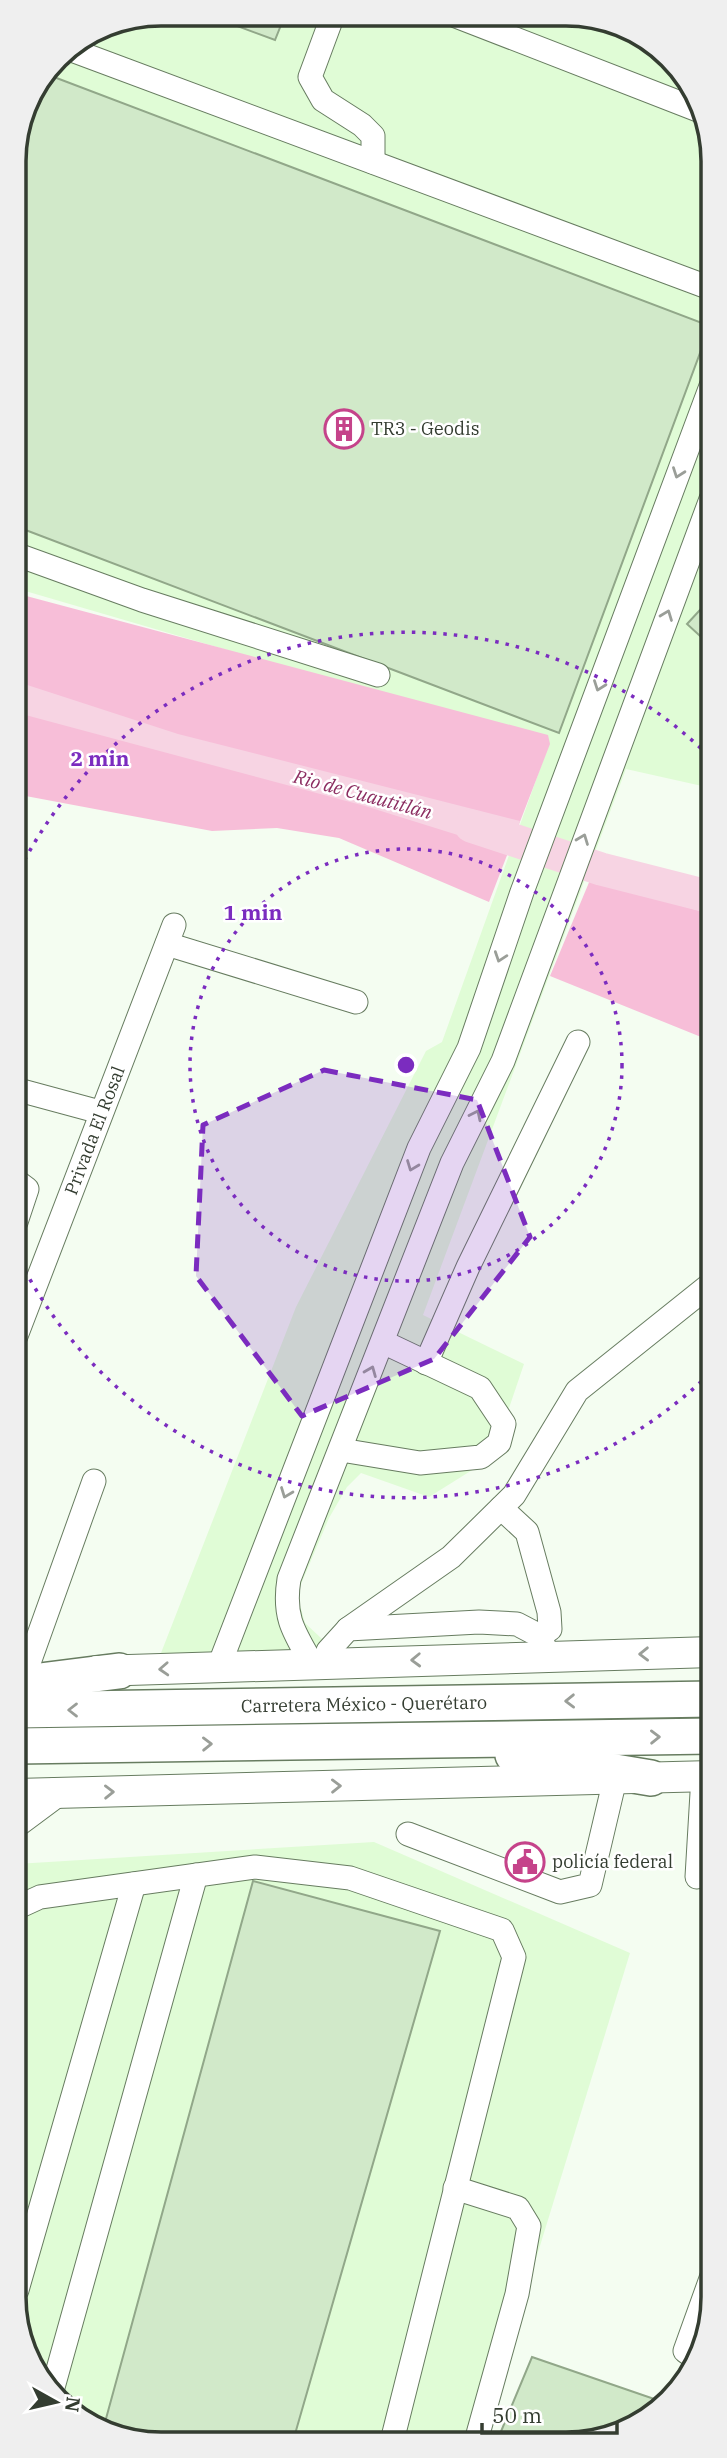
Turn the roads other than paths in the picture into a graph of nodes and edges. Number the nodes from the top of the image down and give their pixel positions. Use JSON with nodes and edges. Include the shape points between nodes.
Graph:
{"nodes":[{"id":1,"x":329,"y":26,"type":"edge"},
{"id":2,"x":482,"y":26,"type":"edge"},
{"id":3,"x":81,"y":53,"type":"edge"},
{"id":4,"x":689,"y":107,"type":"edge"},
{"id":5,"x":373,"y":162,"type":"junction"},
{"id":6,"x":701,"y":285,"type":"edge"},
{"id":7,"x":701,"y":410,"type":"edge"},
{"id":8,"x":701,"y":526,"type":"edge"},
{"id":9,"x":27,"y":558,"type":"edge"},
{"id":10,"x":378,"y":675,"type":"dead end"},
{"id":11,"x":356,"y":1002,"type":"dead end"},
{"id":12,"x":578,"y":1042,"type":"dead end"},
{"id":13,"x":27,"y":1092,"type":"edge"},
{"id":14,"x":100,"y":1112,"type":"junction"},
{"id":15,"x":399,"y":1200,"type":"junction"},
{"id":16,"x":432,"y":1214,"type":"junction"},
{"id":17,"x":700,"y":1292,"type":"edge"},
{"id":18,"x":26,"y":1308,"type":"edge"},
{"id":19,"x":383,"y":1342,"type":"junction"},
{"id":20,"x":426,"y":1363,"type":"junction"},
{"id":21,"x":322,"y":1403,"type":"junction"},
{"id":22,"x":354,"y":1415,"type":"junction"},
{"id":23,"x":341,"y":1450,"type":"junction"},
{"id":24,"x":298,"y":1462,"type":"junction"},
{"id":25,"x":331,"y":1474,"type":"junction"},
{"id":26,"x":94,"y":1481,"type":"dead end"},
{"id":27,"x":500,"y":1508,"type":"junction"},
{"id":28,"x":249,"y":1588,"type":"junction"},
{"id":29,"x":286,"y":1600,"type":"junction"},
{"id":30,"x":348,"y":1629,"type":"junction"},
{"id":31,"x":544,"y":1646,"type":"junction"},
{"id":32,"x":700,"y":1652,"type":"edge"},
{"id":33,"x":26,"y":1656,"type":"edge"},
{"id":34,"x":317,"y":1662,"type":"junction"},
{"id":35,"x":219,"y":1666,"type":"junction"},
{"id":36,"x":119,"y":1671,"type":"joint"},
{"id":37,"x":26,"y":1675,"type":"edge"},
{"id":38,"x":700,"y":1699,"type":"edge"},
{"id":39,"x":26,"y":1710,"type":"edge"},
{"id":40,"x":700,"y":1736,"type":"edge"},
{"id":41,"x":441,"y":1740,"type":"junction"},
{"id":42,"x":26,"y":1746,"type":"edge"},
{"id":43,"x":700,"y":1776,"type":"edge"},
{"id":44,"x":651,"y":1778,"type":"junction"},
{"id":45,"x":615,"y":1779,"type":"junction"},
{"id":46,"x":55,"y":1793,"type":"junction"},
{"id":47,"x":26,"y":1794,"type":"edge"},
{"id":48,"x":26,"y":1814,"type":"edge"},
{"id":49,"x":408,"y":1834,"type":"dead end"},
{"id":50,"x":700,"y":1855,"type":"edge"},
{"id":51,"x":196,"y":1875,"type":"junction"},
{"id":52,"x":698,"y":1877,"type":"dead end"},
{"id":53,"x":134,"y":1884,"type":"junction"},
{"id":54,"x":26,"y":1903,"type":"edge"},
{"id":55,"x":455,"y":2188,"type":"junction"},
{"id":56,"x":26,"y":2259,"type":"edge"},
{"id":57,"x":699,"y":2311,"type":"edge"},
{"id":58,"x":688,"y":2353,"type":"edge"},
{"id":59,"x":59,"y":2367,"type":"edge"},
{"id":60,"x":393,"y":2432,"type":"edge"},
{"id":61,"x":479,"y":2432,"type":"edge"}],
"edges":[{"from":1,"to":5,"type":"street","via":[[310,77],[323,100],[373,136]]},
{"from":2,"to":4,"type":"street"},
{"from":3,"to":5,"type":"street"},
{"from":5,"to":6,"type":"street"},
{"from":7,"to":15,"type":"street","one_way":true,"via":[[522,892],[469,1048],[419,1148]]},
{"from":16,"to":8,"type":"street","one_way":true,"via":[[503,1061]]},
{"from":9,"to":10,"type":"street"},
{"from":11,"to":14,"type":"street","name":"Privada El Rosal","via":[[170,935]]},
{"from":12,"to":20,"type":"street"},
{"from":13,"to":14,"type":"street"},
{"from":14,"to":18,"type":"street","name":"Privada El Rosal"},
{"from":15,"to":16,"type":"street"},
{"from":15,"to":21,"type":"street"},
{"from":16,"to":19,"type":"street"},
{"from":17,"to":27,"type":"street","via":[[578,1391],[514,1495]]},
{"from":19,"to":20,"type":"street"},
{"from":22,"to":19,"type":"street","one_way":true},
{"from":20,"to":23,"type":"street","via":[[480,1388],[504,1424],[499,1443],[481,1457],[419,1463]]},
{"from":21,"to":22,"type":"street"},
{"from":21,"to":24,"type":"street"},
{"from":22,"to":23,"type":"street"},
{"from":23,"to":25,"type":"street"},
{"from":24,"to":25,"type":"street"},
{"from":24,"to":28,"type":"street","one_way":true},
{"from":25,"to":29,"type":"street","via":[[289,1579]]},
{"from":26,"to":33,"type":"street"},
{"from":27,"to":30,"type":"street","via":[[451,1557]]},
{"from":27,"to":31,"type":"street","via":[[527,1532],[549,1612]]},
{"from":28,"to":29,"type":"street"},
{"from":28,"to":35,"type":"street"},
{"from":29,"to":34,"type":"street","via":[[289,1623]]},
{"from":30,"to":31,"type":"street","via":[[517,1624]]},
{"from":30,"to":34,"type":"street"},
{"from":32,"to":31,"type":"main road","one_way":true},
{"from":31,"to":34,"type":"main road","one_way":true},
{"from":34,"to":35,"type":"main road"},
{"from":35,"to":36,"type":"main road","one_way":true},
{"from":36,"to":37,"type":"highway"},
{"from":38,"to":39,"type":"highway","name":"Carretera México - Querétaro","one_way":true},
{"from":41,"to":40,"type":"highway","name":"Carretera México - Querétaro","one_way":true},
{"from":42,"to":41,"type":"highway","name":"Carretera México - Querétaro","one_way":true},
{"from":41,"to":44,"type":"highway"},
{"from":43,"to":44,"type":"main road"},
{"from":44,"to":45,"type":"main road"},
{"from":46,"to":45,"type":"main road","one_way":true},
{"from":45,"to":49,"type":"street","via":[[590,1885],[560,1892]]},
{"from":46,"to":47,"type":"main road"},
{"from":46,"to":48,"type":"main road"},
{"from":50,"to":52,"type":"street"},
{"from":51,"to":53,"type":"street"},
{"from":51,"to":55,"type":"street","via":[[255,1867],[350,1878],[502,1930],[514,1957]]},
{"from":51,"to":59,"type":"street"},
{"from":53,"to":54,"type":"street","via":[[40,1897]]},
{"from":53,"to":56,"type":"street"},
{"from":55,"to":60,"type":"street"},
{"from":55,"to":61,"type":"street","via":[[518,2208],[529,2226],[517,2294]]},
{"from":57,"to":58,"type":"street"}]}
